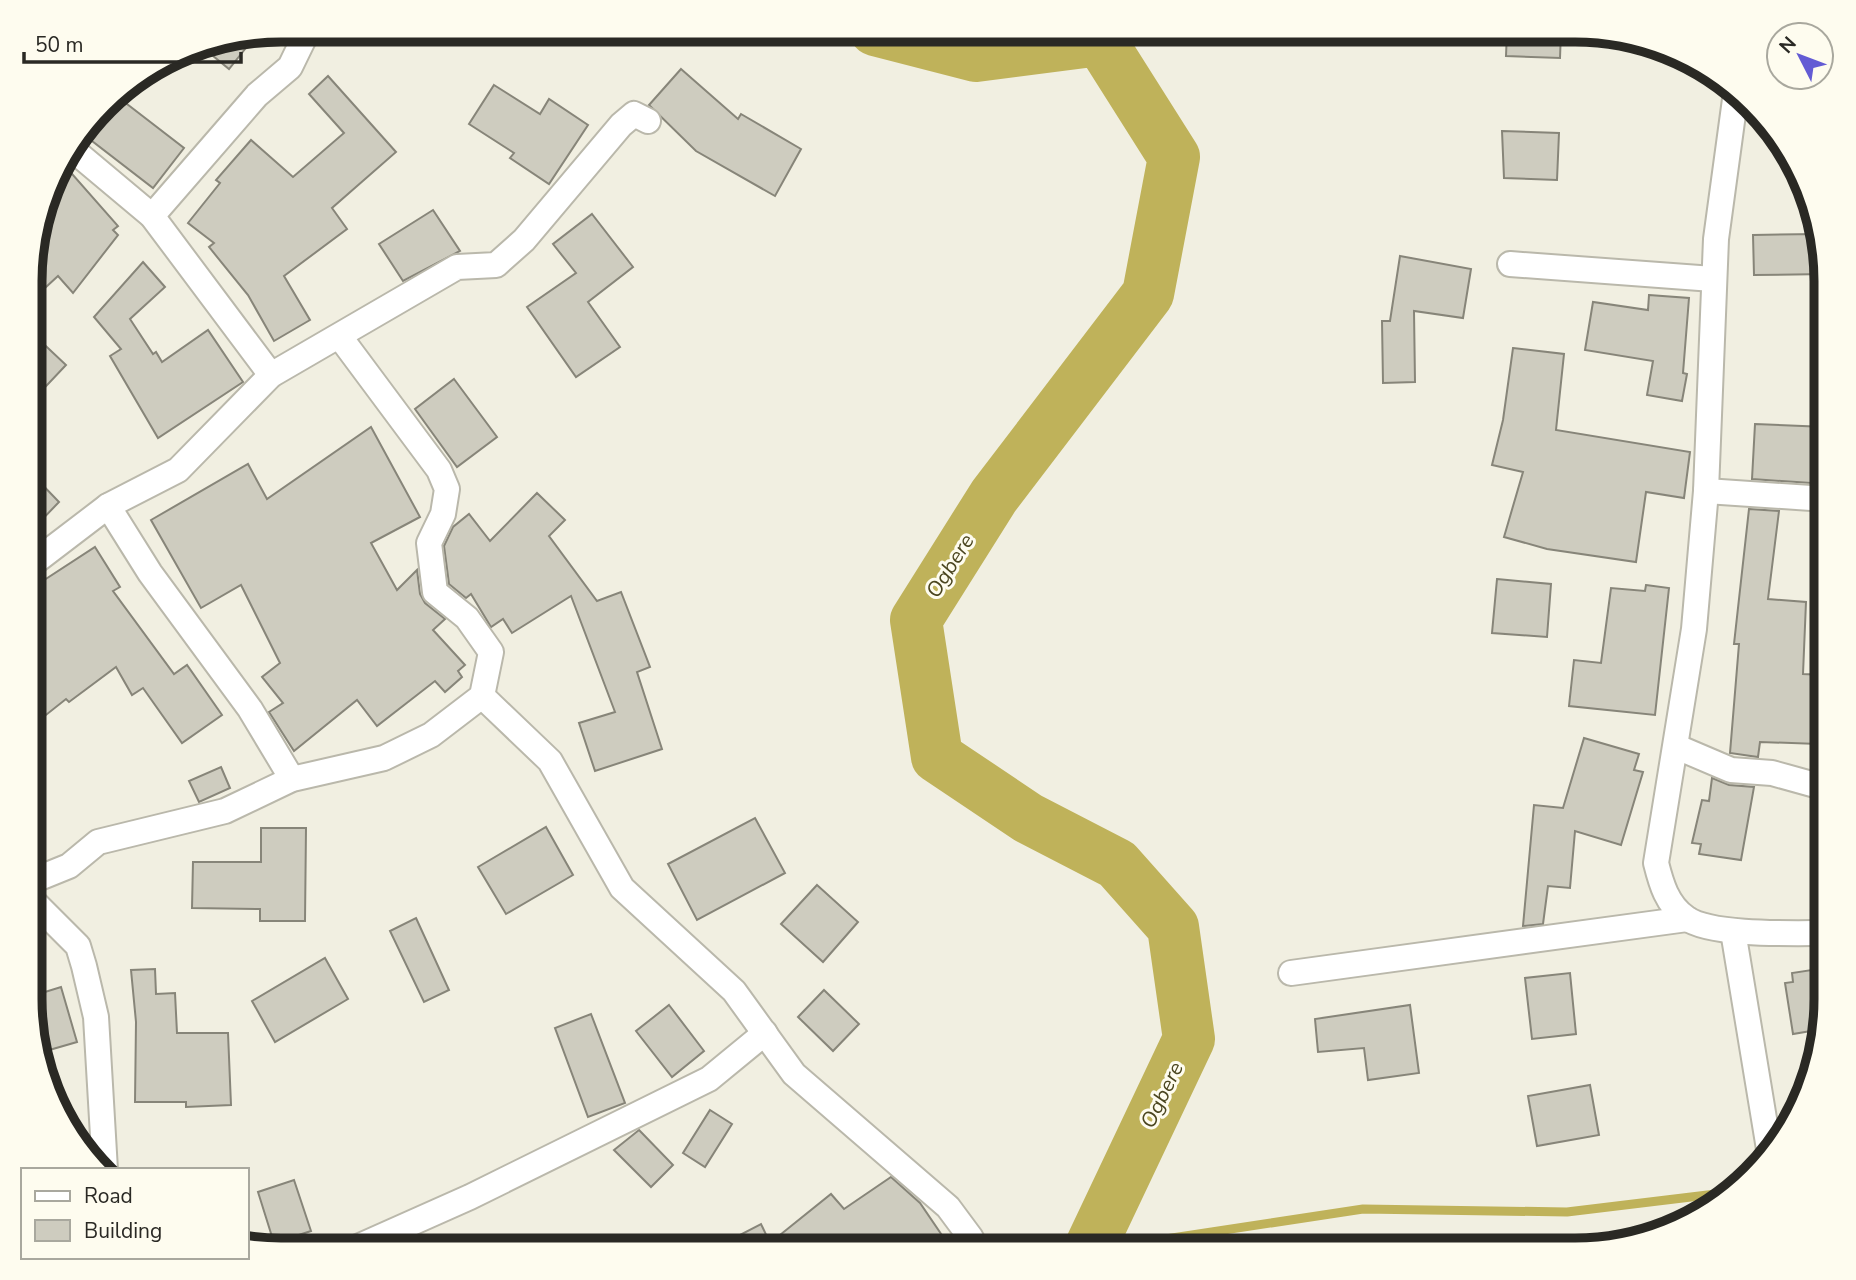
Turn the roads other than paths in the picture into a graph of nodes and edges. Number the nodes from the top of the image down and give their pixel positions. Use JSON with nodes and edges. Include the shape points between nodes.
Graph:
{"nodes":[{"id":1,"x":302,"y":42,"type":"edge"},
{"id":2,"x":1735,"y":103,"type":"edge"},
{"id":3,"x":648,"y":121,"type":"dead end"},
{"id":4,"x":78,"y":154,"type":"edge"},
{"id":5,"x":152,"y":216,"type":"junction"},
{"id":6,"x":1510,"y":264,"type":"dead end"},
{"id":7,"x":1713,"y":279,"type":"junction"},
{"id":8,"x":340,"y":337,"type":"junction"},
{"id":9,"x":271,"y":375,"type":"junction"},
{"id":10,"x":1706,"y":491,"type":"junction"},
{"id":11,"x":1813,"y":498,"type":"edge"},
{"id":12,"x":108,"y":506,"type":"junction"},
{"id":13,"x":42,"y":556,"type":"edge"},
{"id":14,"x":482,"y":696,"type":"junction"},
{"id":15,"x":1677,"y":747,"type":"junction"},
{"id":16,"x":292,"y":779,"type":"junction"},
{"id":17,"x":1813,"y":784,"type":"edge"},
{"id":18,"x":43,"y":877,"type":"edge"},
{"id":19,"x":43,"y":911,"type":"edge"},
{"id":20,"x":1687,"y":919,"type":"junction"},
{"id":21,"x":1732,"y":931,"type":"junction"},
{"id":22,"x":1813,"y":933,"type":"edge"},
{"id":23,"x":1291,"y":973,"type":"dead end"},
{"id":24,"x":765,"y":1032,"type":"junction"},
{"id":25,"x":1767,"y":1140,"type":"edge"},
{"id":26,"x":104,"y":1160,"type":"edge"},
{"id":27,"x":380,"y":1237,"type":"edge"},
{"id":28,"x":971,"y":1238,"type":"dead end"}],
"edges":[{"from":1,"to":5,"type":"street","via":[[290,67],[257,95]]},
{"from":2,"to":7,"type":"street"},
{"from":3,"to":8,"type":"street","via":[[634,114],[621,125],[524,240],[496,265],[457,267]]},
{"from":4,"to":5,"type":"street"},
{"from":5,"to":9,"type":"street"},
{"from":6,"to":7,"type":"street"},
{"from":7,"to":10,"type":"street"},
{"from":8,"to":9,"type":"street"},
{"from":8,"to":14,"type":"street","via":[[439,470],[447,489],[443,514],[429,543],[435,592],[467,618],[491,652]]},
{"from":9,"to":12,"type":"street","via":[[178,470]]},
{"from":10,"to":11,"type":"street"},
{"from":10,"to":15,"type":"street","via":[[1694,629]]},
{"from":12,"to":13,"type":"street"},
{"from":12,"to":16,"type":"street","via":[[150,573],[250,709]]},
{"from":14,"to":16,"type":"street","via":[[431,735],[384,758]]},
{"from":14,"to":24,"type":"street","via":[[550,761],[622,888],[734,991]]},
{"from":15,"to":17,"type":"street","via":[[1731,770],[1772,773]]},
{"from":15,"to":20,"type":"street","via":[[1656,863],[1663,892]]},
{"from":16,"to":18,"type":"street","via":[[225,811],[97,842],[69,866]]},
{"from":19,"to":26,"type":"street","via":[[78,946],[84,966],[96,1017]]},
{"from":20,"to":21,"type":"street"},
{"from":20,"to":23,"type":"street"},
{"from":21,"to":22,"type":"street"},
{"from":21,"to":25,"type":"street"},
{"from":24,"to":27,"type":"street","via":[[709,1079]]},
{"from":24,"to":28,"type":"street","via":[[794,1074],[948,1207]]}]}
